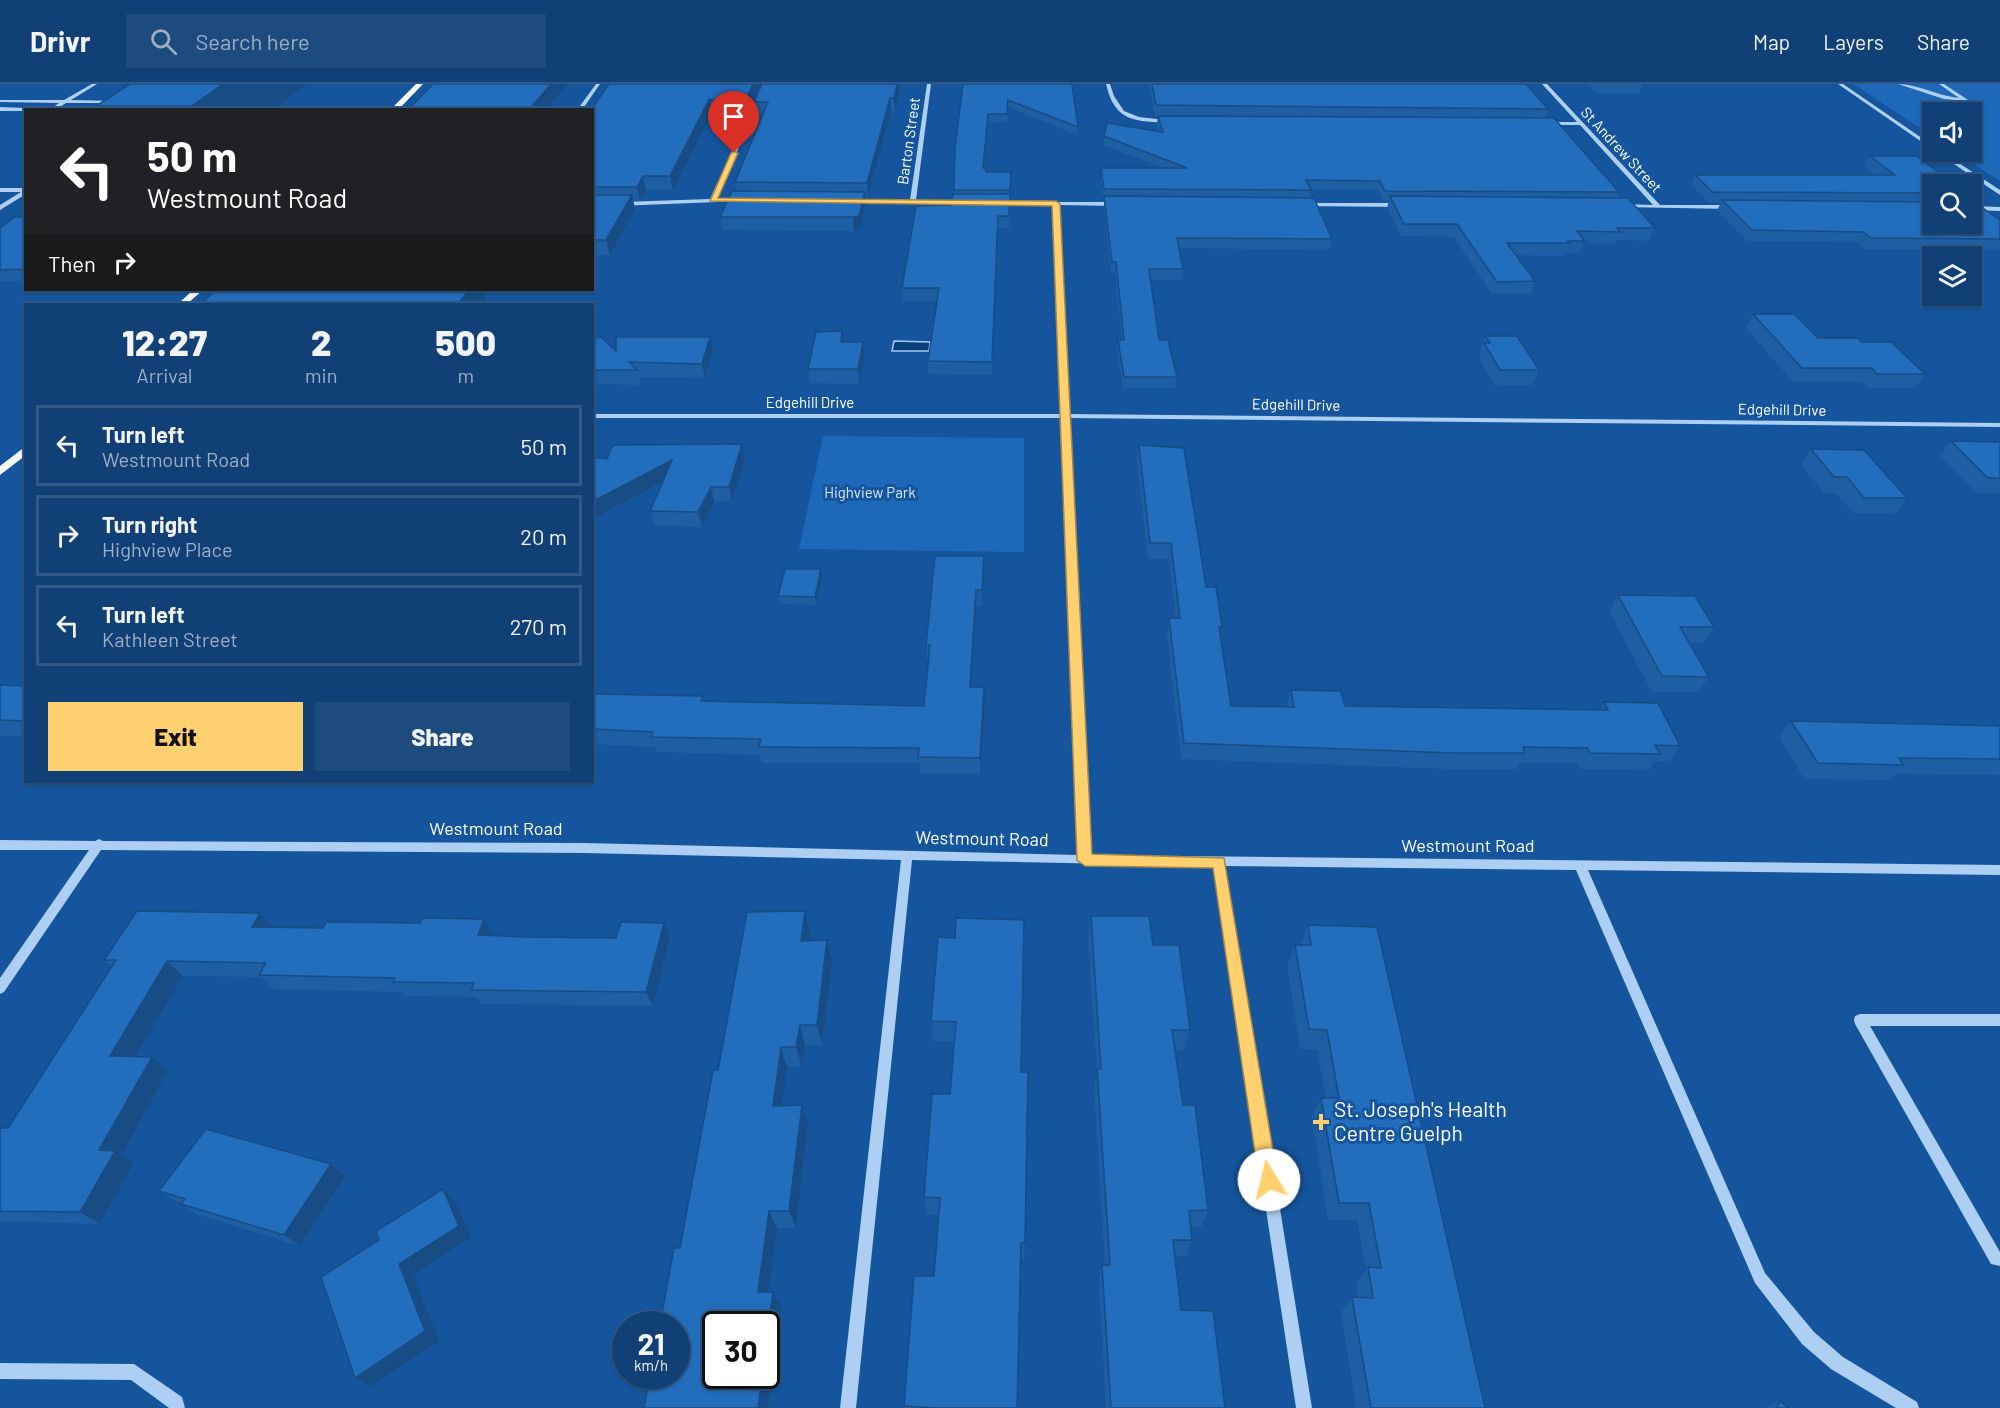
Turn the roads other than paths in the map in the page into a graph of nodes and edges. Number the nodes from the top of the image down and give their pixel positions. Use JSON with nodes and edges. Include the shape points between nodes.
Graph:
{"nodes":[{"id":1,"x":95,"y":84,"type":"edge"},
{"id":2,"x":420,"y":84,"type":"edge"},
{"id":3,"x":598,"y":84,"type":"edge"},
{"id":4,"x":765,"y":84,"type":"edge"},
{"id":5,"x":929,"y":84,"type":"edge"},
{"id":6,"x":1108,"y":84,"type":"edge"},
{"id":7,"x":1544,"y":84,"type":"edge"},
{"id":8,"x":1840,"y":84,"type":"edge"},
{"id":9,"x":1900,"y":84,"type":"edge"},
{"id":10,"x":1941,"y":84,"type":"edge"},
{"id":11,"x":0,"y":101,"type":"edge"},
{"id":12,"x":65,"y":101,"type":"junction"},
{"id":13,"x":127,"y":102,"type":"edge"},
{"id":14,"x":54,"y":108,"type":"edge"},
{"id":15,"x":395,"y":108,"type":"edge"},
{"id":16,"x":580,"y":108,"type":"edge"},
{"id":17,"x":0,"y":110,"type":"edge"},
{"id":18,"x":24,"y":110,"type":"edge"},
{"id":19,"x":1178,"y":122,"type":"edge"},
{"id":20,"x":1536,"y":123,"type":"edge"},
{"id":21,"x":1579,"y":124,"type":"junction"},
{"id":22,"x":1922,"y":140,"type":"edge"},
{"id":23,"x":1954,"y":162,"type":"edge"},
{"id":24,"x":0,"y":190,"type":"edge"},
{"id":25,"x":24,"y":190,"type":"edge"},
{"id":26,"x":24,"y":191,"type":"edge"},
{"id":27,"x":2000,"y":193,"type":"edge"},
{"id":28,"x":713,"y":200,"type":"junction"},
{"id":29,"x":749,"y":200,"type":"edge"},
{"id":30,"x":844,"y":201,"type":"edge"},
{"id":31,"x":913,"y":201,"type":"junction"},
{"id":32,"x":978,"y":202,"type":"edge"},
{"id":33,"x":989,"y":203,"type":"edge"},
{"id":34,"x":1056,"y":204,"type":"junction"},
{"id":35,"x":1127,"y":204,"type":"edge"},
{"id":36,"x":594,"y":205,"type":"edge"},
{"id":37,"x":1292,"y":205,"type":"edge"},
{"id":38,"x":1410,"y":205,"type":"edge"},
{"id":39,"x":1611,"y":206,"type":"edge"},
{"id":40,"x":1658,"y":207,"type":"junction"},
{"id":41,"x":1741,"y":207,"type":"edge"},
{"id":42,"x":0,"y":208,"type":"edge"},
{"id":43,"x":1982,"y":208,"type":"edge"},
{"id":44,"x":2000,"y":208,"type":"edge"},
{"id":45,"x":197,"y":291,"type":"edge"},
{"id":46,"x":183,"y":303,"type":"edge"},
{"id":47,"x":594,"y":416,"type":"edge"},
{"id":48,"x":1067,"y":417,"type":"junction"},
{"id":49,"x":2000,"y":425,"type":"edge"},
{"id":50,"x":24,"y":451,"type":"edge"},
{"id":51,"x":0,"y":472,"type":"edge"},
{"id":52,"x":99,"y":844,"type":"junction"},
{"id":53,"x":0,"y":845,"type":"edge"},
{"id":54,"x":907,"y":855,"type":"junction"},
{"id":55,"x":1085,"y":860,"type":"junction"},
{"id":56,"x":1219,"y":862,"type":"junction"},
{"id":57,"x":1580,"y":865,"type":"junction"},
{"id":58,"x":2000,"y":870,"type":"edge"},
{"id":59,"x":0,"y":988,"type":"edge"},
{"id":60,"x":2000,"y":1020,"type":"edge"},
{"id":61,"x":2000,"y":1259,"type":"edge"},
{"id":62,"x":0,"y":1371,"type":"edge"},
{"id":63,"x":177,"y":1408,"type":"edge"},
{"id":64,"x":848,"y":1408,"type":"edge"},
{"id":65,"x":1304,"y":1408,"type":"edge"},
{"id":66,"x":1911,"y":1408,"type":"edge"}],
"edges":[{"from":1,"to":12,"type":"street"},
{"from":2,"to":15,"type":"main road"},
{"from":3,"to":16,"type":"street"},
{"from":4,"to":28,"type":"street"},
{"from":5,"to":31,"type":"street","name":"Barton Street"},
{"from":6,"to":19,"type":"street","via":[[1110,101],[1124,114]]},
{"from":7,"to":21,"type":"street","name":"St Andrew Street"},
{"from":8,"to":22,"type":"street"},
{"from":9,"to":10,"type":"street","via":[[1966,100]]},
{"from":11,"to":12,"type":"street"},
{"from":12,"to":13,"type":"street"},
{"from":12,"to":14,"type":"street"},
{"from":17,"to":18,"type":"street"},
{"from":20,"to":21,"type":"street"},
{"from":21,"to":40,"type":"street","name":"St Andrew Street"},
{"from":23,"to":27,"type":"street"},
{"from":24,"to":25,"type":"street"},
{"from":26,"to":42,"type":"street"},
{"from":28,"to":29,"type":"street"},
{"from":28,"to":36,"type":"street"},
{"from":30,"to":31,"type":"street"},
{"from":31,"to":32,"type":"street"},
{"from":33,"to":34,"type":"street"},
{"from":34,"to":35,"type":"street"},
{"from":34,"to":48,"type":"street"},
{"from":37,"to":38,"type":"street"},
{"from":39,"to":40,"type":"street"},
{"from":40,"to":41,"type":"street"},
{"from":43,"to":44,"type":"street"},
{"from":45,"to":46,"type":"main road"},
{"from":47,"to":48,"type":"street","name":"Edgehill Drive"},
{"from":48,"to":49,"type":"street","name":"Edgehill Drive"},
{"from":48,"to":55,"type":"street"},
{"from":50,"to":51,"type":"main road"},
{"from":52,"to":53,"type":"street","name":"Westmount Road"},
{"from":52,"to":54,"type":"street","name":"Westmount Road"},
{"from":52,"to":59,"type":"street"},
{"from":54,"to":55,"type":"street","name":"Westmount Road"},
{"from":54,"to":64,"type":"street"},
{"from":55,"to":56,"type":"street","name":"Westmount Road"},
{"from":56,"to":57,"type":"street","name":"Westmount Road"},
{"from":56,"to":65,"type":"street"},
{"from":57,"to":58,"type":"street","name":"Westmount Road"},
{"from":57,"to":66,"type":"street","via":[[1760,1278],[1808,1338],[1837,1363]]},
{"from":60,"to":61,"type":"street","via":[[1860,1020],[1996,1259]]},
{"from":62,"to":63,"type":"street","via":[[134,1372],[176,1403]]}]}
